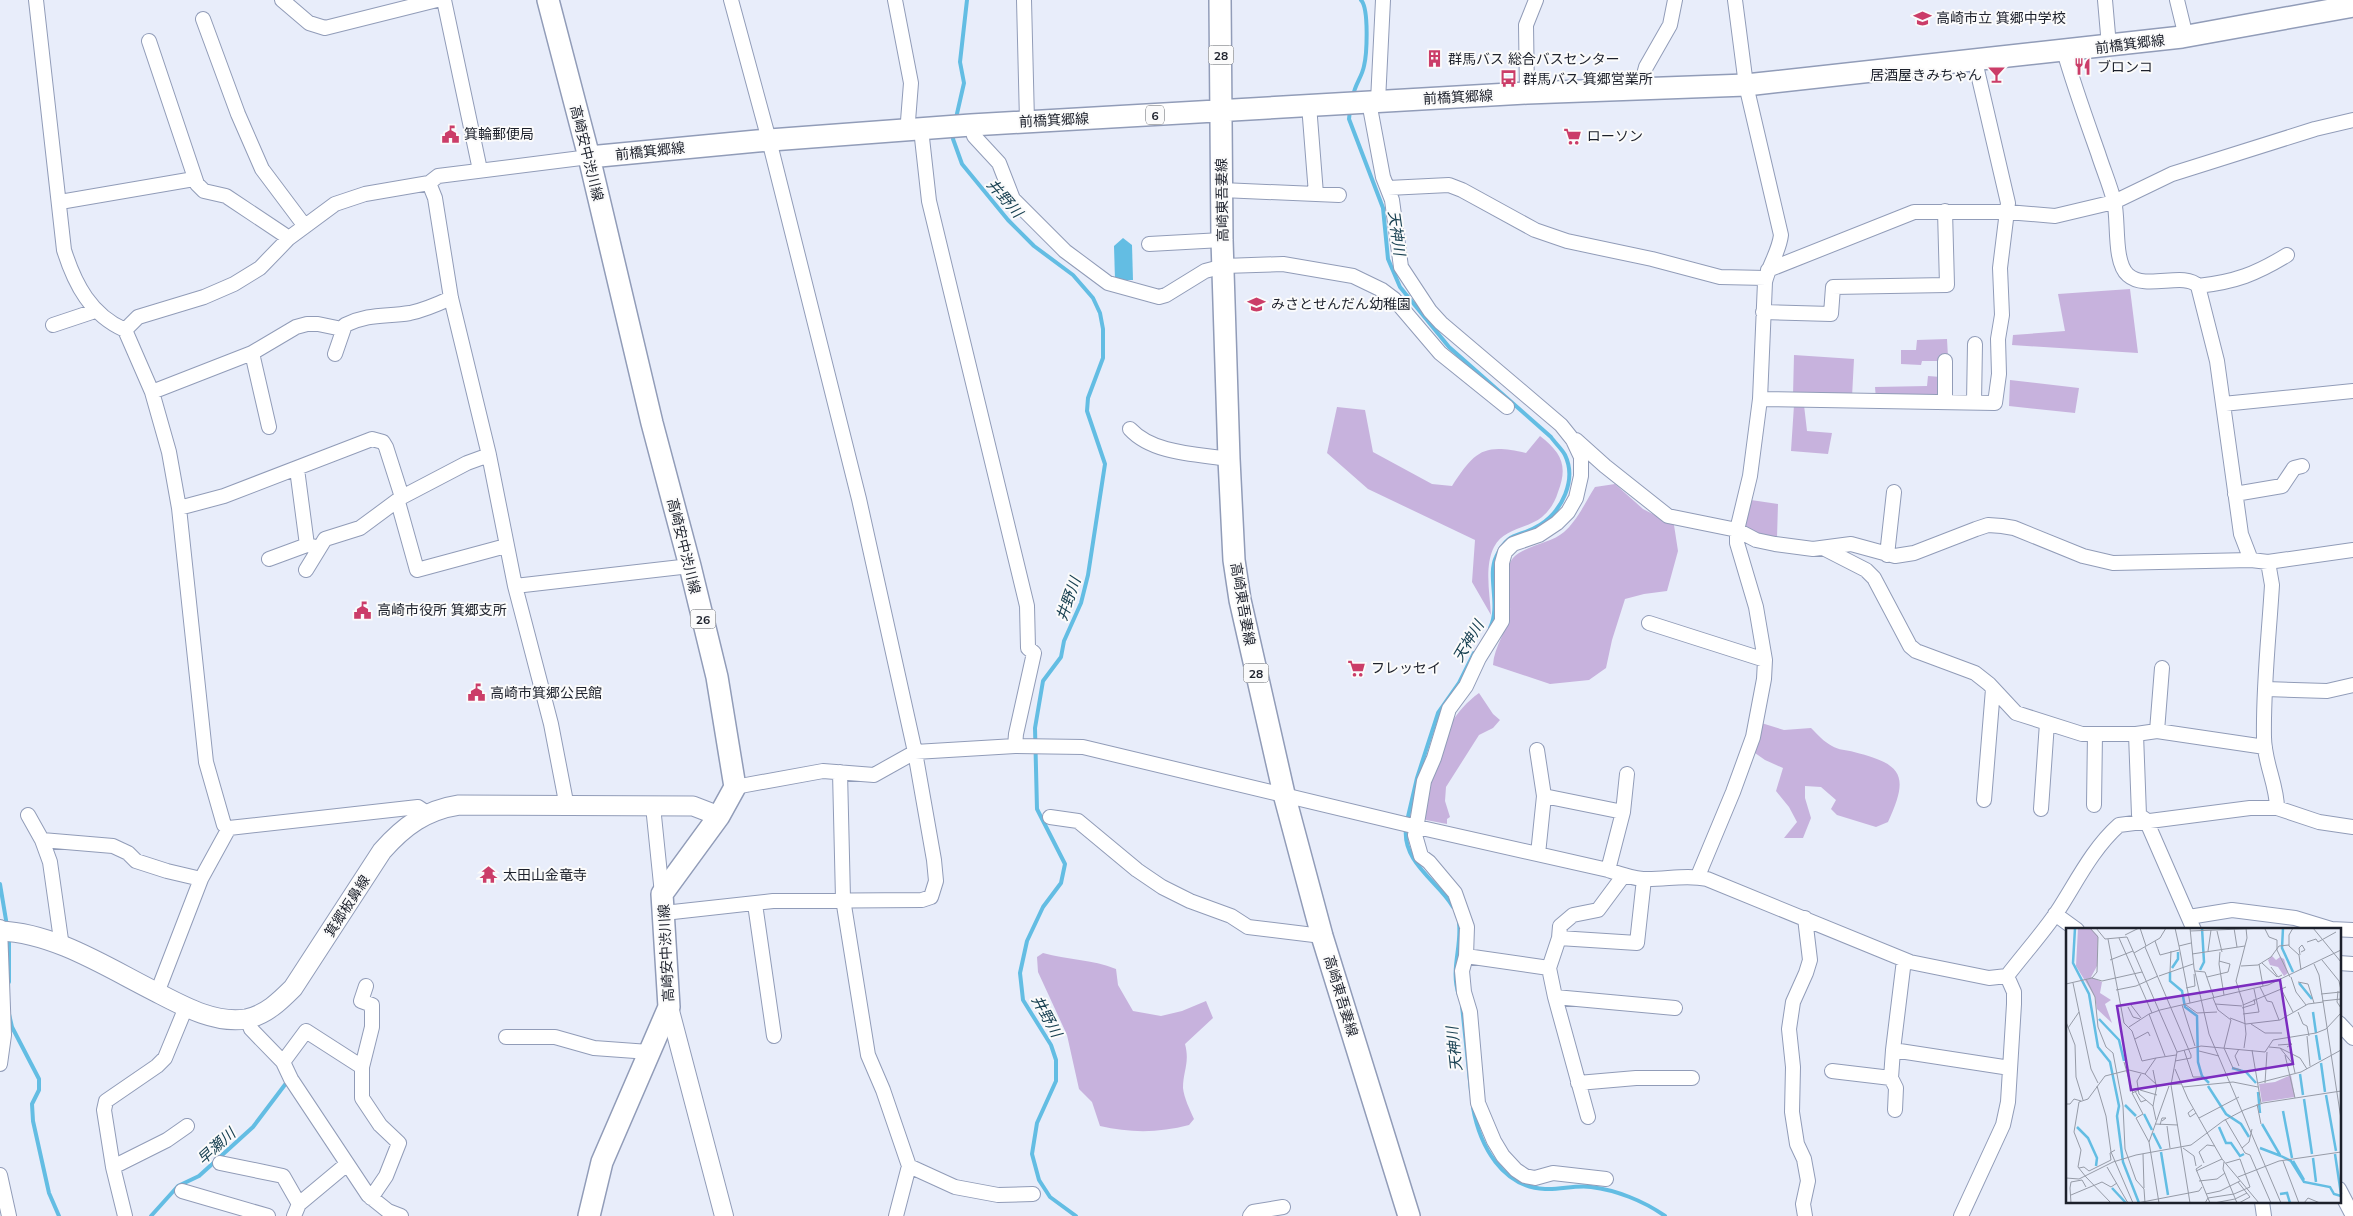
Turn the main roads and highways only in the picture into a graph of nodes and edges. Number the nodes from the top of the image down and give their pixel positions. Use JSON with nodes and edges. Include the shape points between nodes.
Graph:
{"nodes":[{"id":1,"x":548,"y":0,"type":"edge"},
{"id":2,"x":1220,"y":0,"type":"edge"},
{"id":3,"x":2353,"y":6,"type":"edge"},
{"id":4,"x":1221,"y":111,"type":"junction"},
{"id":5,"x":589,"y":157,"type":"junction"},
{"id":6,"x":720,"y":816,"type":"junction"},
{"id":7,"x":0,"y":930,"type":"edge"},
{"id":8,"x":589,"y":1216,"type":"edge"},
{"id":9,"x":1409,"y":1216,"type":"edge"}],
"edges":[{"from":1,"to":5,"type":"main road","name":"高崎安中渋川線","number":"26"},
{"from":2,"to":4,"type":"main road","name":"高崎東吾妻線","number":"28"},
{"from":3,"to":4,"type":"main road","name":"前橋箕郷線","number":"6","via":[[2186,37],[1746,85],[1527,93]]},
{"from":4,"to":5,"type":"main road","name":"前橋箕郷線","number":"6","via":[[960,126]]},
{"from":4,"to":9,"type":"main road","name":"高崎東吾妻線","number":"28","via":[[1229,459],[1234,560],[1240,600],[1284,794],[1322,936]]},
{"from":5,"to":6,"type":"main road","name":"高崎安中渋川線","number":"26","via":[[717,677],[734,786]]},
{"from":6,"to":7,"type":"main road","name":"箕郷板鼻線","via":[[693,806],[459,805],[427,813],[395,836],[382,851],[293,988],[277,1004],[247,1019],[228,1020],[186,1007],[62,947],[17,932]]},
{"from":6,"to":8,"type":"main road","name":"高崎安中渋川線","via":[[663,904],[669,1007],[602,1162]]}]}
